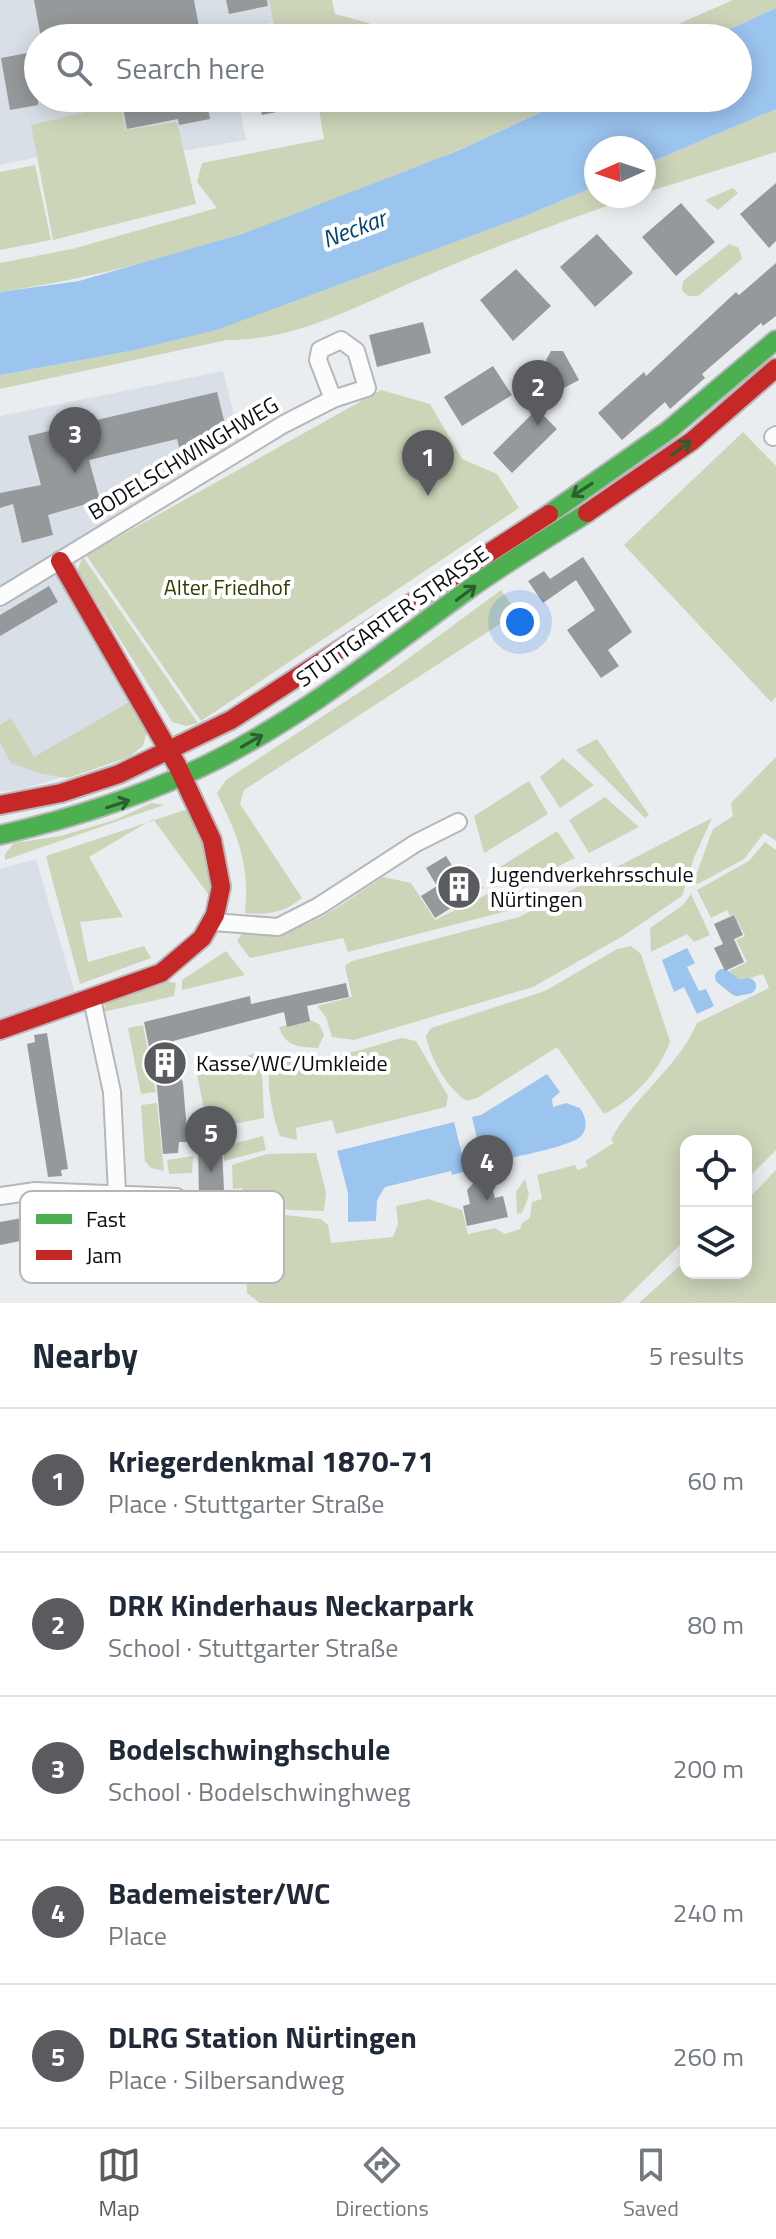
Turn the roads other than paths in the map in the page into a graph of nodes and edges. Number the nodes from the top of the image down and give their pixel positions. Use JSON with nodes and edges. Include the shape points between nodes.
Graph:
{"nodes":[{"id":1,"x":776,"y":340,"type":"edge"},
{"id":2,"x":776,"y":368,"type":"edge"},
{"id":3,"x":333,"y":399,"type":"dead end"},
{"id":4,"x":60,"y":561,"type":"junction"},
{"id":5,"x":0,"y":597,"type":"edge"},
{"id":6,"x":172,"y":752,"type":"junction"},
{"id":7,"x":184,"y":778,"type":"junction"},
{"id":8,"x":0,"y":805,"type":"edge"},
{"id":9,"x":458,"y":822,"type":"dead end"},
{"id":10,"x":0,"y":835,"type":"edge"},
{"id":11,"x":213,"y":922,"type":"junction"},
{"id":12,"x":92,"y":999,"type":"junction"},
{"id":13,"x":0,"y":1030,"type":"edge"},
{"id":14,"x":117,"y":1191,"type":"edge"},
{"id":15,"x":20,"y":1193,"type":"edge"},
{"id":16,"x":0,"y":1196,"type":"edge"}],
"edges":[{"from":1,"to":6,"type":"main road","name":"STUTTGARTER STRASSE","one_way":true,"via":[[630,459],[265,699]]},
{"from":7,"to":2,"type":"main road","name":"STUTTGARTER STRASSE","one_way":true,"via":[[265,733],[681,449]]},
{"from":3,"to":4,"type":"street","name":"BODELSCHWINGHWEG","via":[[195,476]]},
{"from":4,"to":5,"type":"street","name":"BODELSCHWINGHWEG"},
{"from":4,"to":6,"type":"main road"},
{"from":6,"to":7,"type":"main road"},
{"from":6,"to":8,"type":"main road","name":"STUTTGARTER STRASSE","via":[[73,789]]},
{"from":10,"to":7,"type":"main road","name":"STUTTGARTER STRASSE","one_way":true,"via":[[92,813]]},
{"from":7,"to":11,"type":"main road","via":[[219,865],[221,886]]},
{"from":9,"to":11,"type":"street","via":[[278,927]]},
{"from":11,"to":12,"type":"main road","via":[[183,960]]},
{"from":12,"to":13,"type":"main road"},
{"from":12,"to":14,"type":"street","via":[[112,1092]]},
{"from":15,"to":16,"type":"street"}]}
